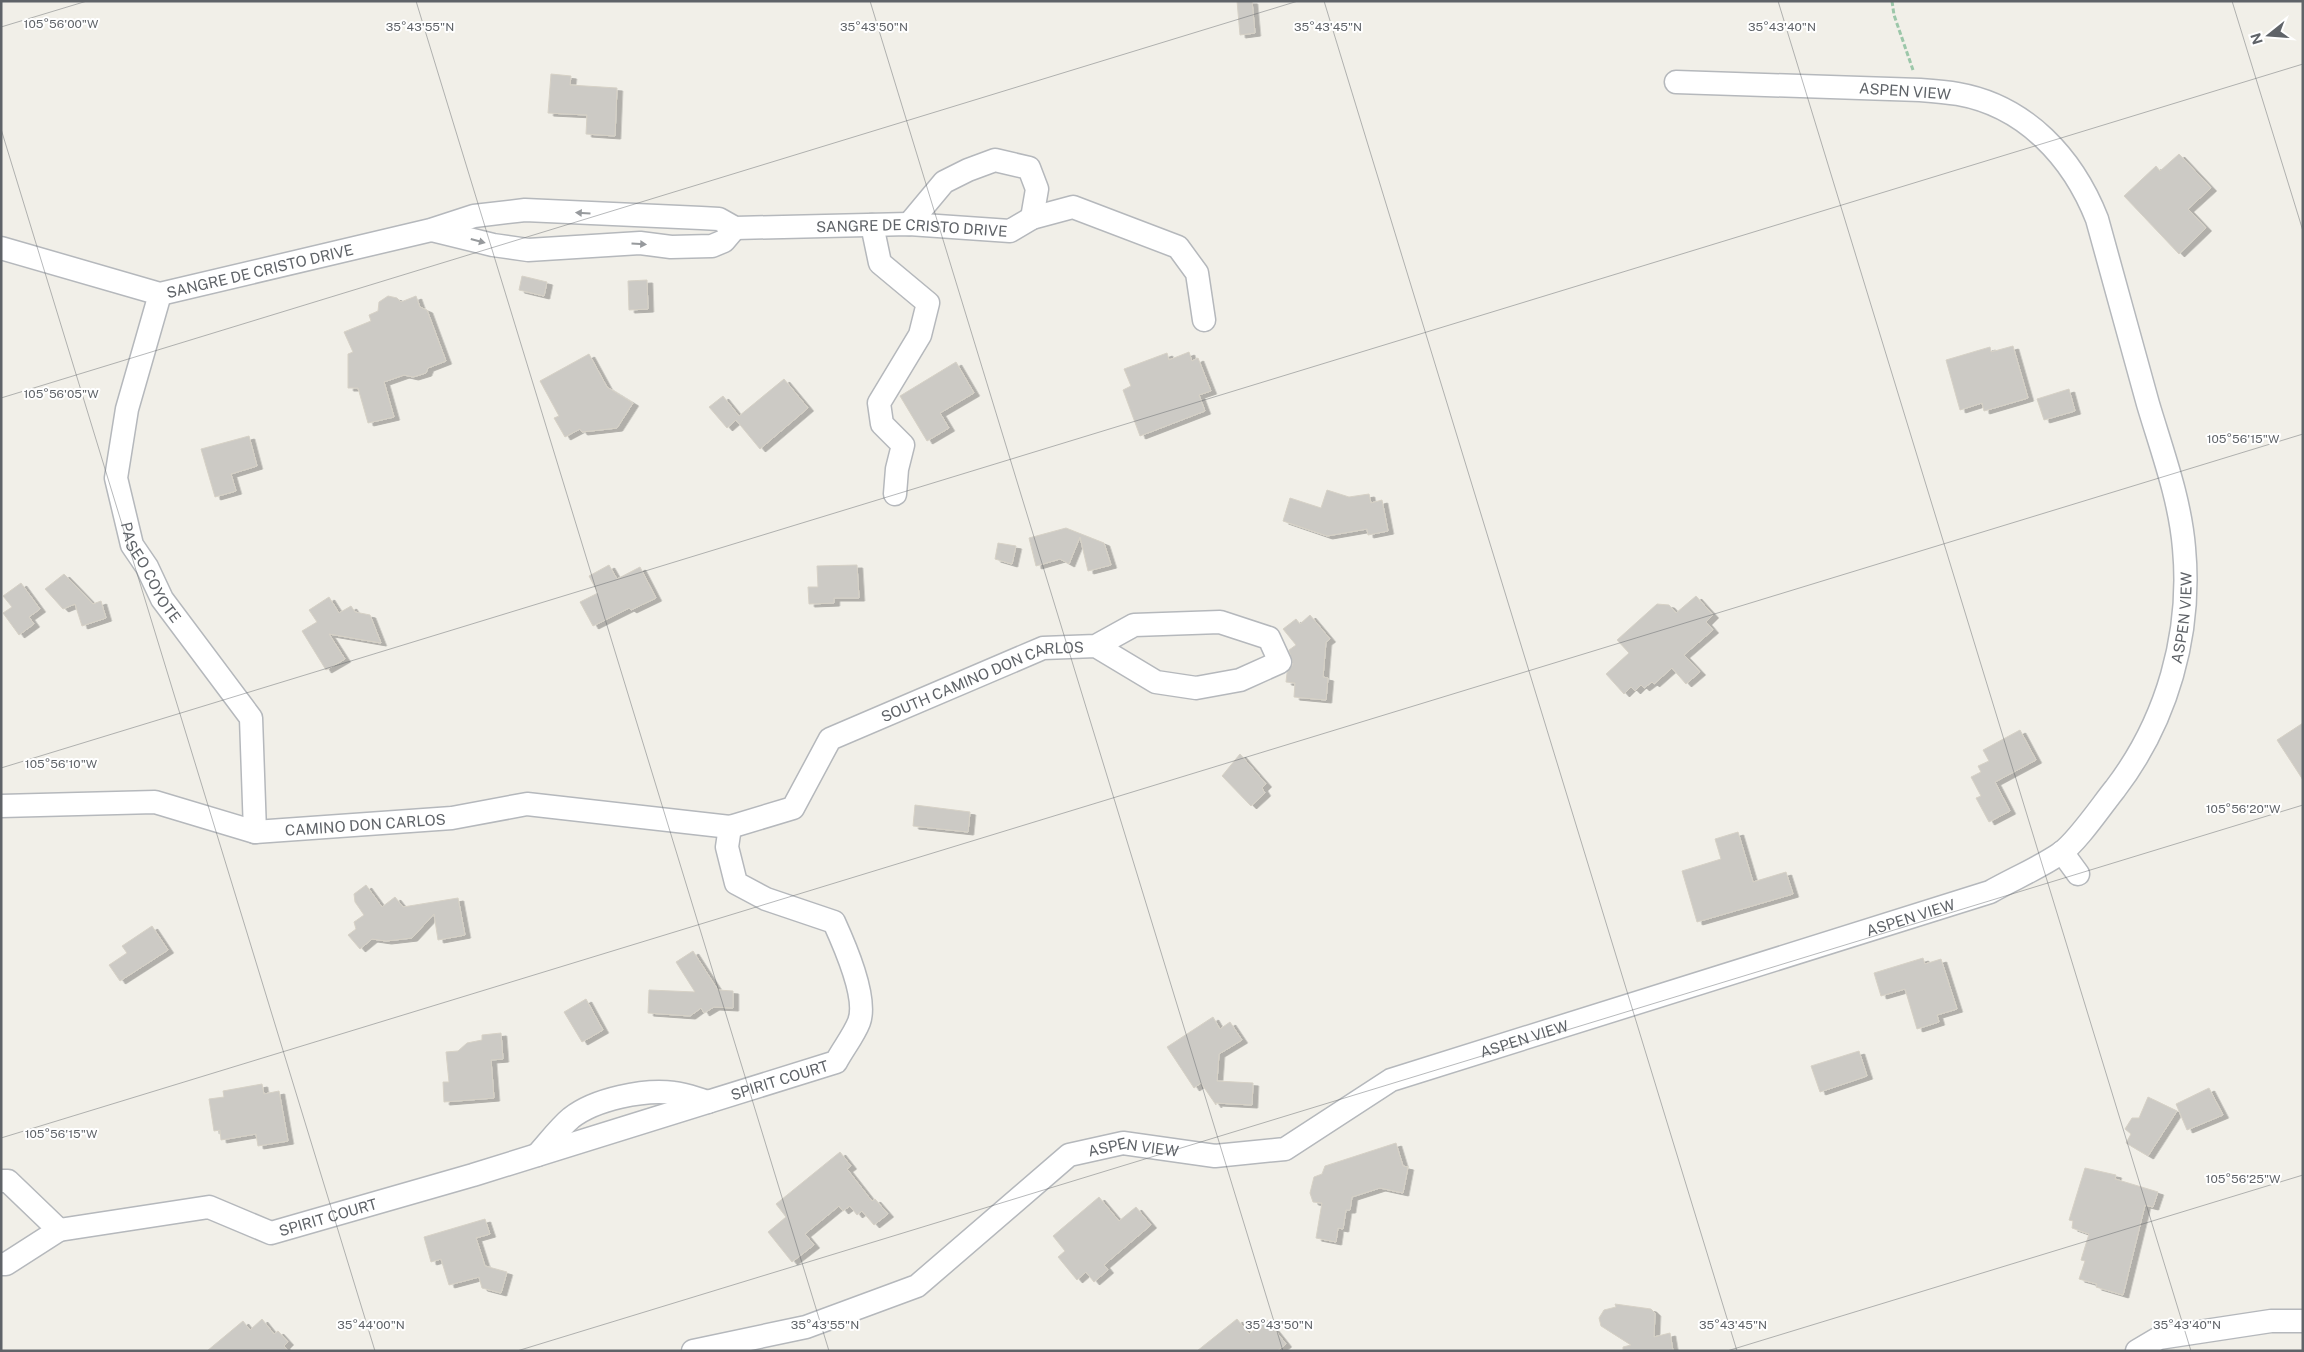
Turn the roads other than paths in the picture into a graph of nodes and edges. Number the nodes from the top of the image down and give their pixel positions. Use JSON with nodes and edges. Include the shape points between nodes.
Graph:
{"nodes":[{"id":1,"x":1676,"y":82,"type":"dead end"},
{"id":2,"x":1032,"y":218,"type":"junction"},
{"id":3,"x":909,"y":224,"type":"junction"},
{"id":4,"x":872,"y":225,"type":"junction"},
{"id":5,"x":735,"y":228,"type":"junction"},
{"id":6,"x":431,"y":230,"type":"junction"},
{"id":7,"x":1,"y":248,"type":"edge"},
{"id":8,"x":160,"y":294,"type":"junction"},
{"id":9,"x":1204,"y":320,"type":"dead end"},
{"id":10,"x":895,"y":494,"type":"dead end"},
{"id":11,"x":1096,"y":646,"type":"junction"},
{"id":12,"x":1,"y":806,"type":"edge"},
{"id":13,"x":730,"y":827,"type":"junction"},
{"id":14,"x":255,"y":832,"type":"junction"},
{"id":15,"x":2062,"y":852,"type":"junction"},
{"id":16,"x":2078,"y":874,"type":"dead end"},
{"id":17,"x":709,"y":1102,"type":"junction"},
{"id":18,"x":536,"y":1156,"type":"junction"},
{"id":19,"x":1,"y":1181,"type":"edge"},
{"id":20,"x":59,"y":1230,"type":"junction"},
{"id":21,"x":1,"y":1264,"type":"edge"},
{"id":22,"x":2303,"y":1321,"type":"edge"},
{"id":23,"x":693,"y":1351,"type":"edge"},
{"id":24,"x":2137,"y":1351,"type":"edge"}],
"edges":[{"from":1,"to":15,"type":"street","name":"ASPEN VIEW","via":[[1959,94],[1986,102],[2034,128],[2079,179],[2097,219],[2178,514],[2184,548],[2186,593],[2174,672],[2155,724],[2126,775]]},
{"from":2,"to":3,"type":"street","name":"SANGRE DE CRISTO DRIVE","via":[[1010,231]]},
{"from":2,"to":3,"type":"street","via":[[1037,189],[1029,168],[995,160],[944,182]]},
{"from":2,"to":9,"type":"street","name":"SANGRE DE CRISTO DRIVE","via":[[1074,206],[1178,247],[1197,273]]},
{"from":3,"to":4,"type":"street","name":"SANGRE DE CRISTO DRIVE"},
{"from":4,"to":5,"type":"street","name":"SANGRE DE CRISTO DRIVE"},
{"from":4,"to":10,"type":"street","via":[[880,263],[928,303],[920,335],[879,403],[882,424],[903,445]]},
{"from":5,"to":6,"type":"street","name":"SANGRE DE CRISTO DRIVE","one_way":true,"via":[[719,220],[701,218],[525,210],[474,216]]},
{"from":6,"to":5,"type":"street","name":"SANGRE DE CRISTO DRIVE","one_way":true,"via":[[528,250],[632,243],[671,247],[712,246],[724,241]]},
{"from":6,"to":8,"type":"street","name":"SANGRE DE CRISTO DRIVE"},
{"from":7,"to":8,"type":"street","name":"SANGRE DE CRISTO DRIVE"},
{"from":8,"to":14,"type":"street","name":"PASEO COYOTE","via":[[127,409],[116,478],[132,545],[147,567],[162,600],[251,718]]},
{"from":11,"to":11,"type":"street","name":"SOUTH CAMINO DON CARLOS","via":[[1156,682],[1196,688],[1240,680],[1280,662],[1269,638],[1220,622],[1134,625]]},
{"from":11,"to":13,"type":"street","name":"SOUTH CAMINO DON CARLOS","via":[[1043,648],[830,739],[793,808]]},
{"from":12,"to":14,"type":"street","name":"CAMINO DON CARLOS","via":[[155,802]]},
{"from":13,"to":14,"type":"street","name":"CAMINO DON CARLOS","via":[[527,804],[452,818]]},
{"from":13,"to":17,"type":"street","name":"SPIRIT COURT","via":[[727,847],[736,883],[766,899],[834,922],[852,964],[860,1021],[836,1062]]},
{"from":15,"to":16,"type":"street"},
{"from":15,"to":23,"type":"street","name":"ASPEN VIEW","via":[[1990,892],[1391,1080],[1285,1150],[1215,1156],[1123,1143],[1069,1156],[917,1286],[806,1327]]},
{"from":17,"to":18,"type":"street","name":"SPIRIT COURT"},
{"from":17,"to":18,"type":"street","via":[[674,1093],[640,1094],[590,1106],[571,1118]]},
{"from":18,"to":20,"type":"street","name":"SPIRIT COURT","via":[[271,1233],[209,1207]]},
{"from":19,"to":20,"type":"street","via":[[8,1181]]},
{"from":20,"to":21,"type":"street","name":"SPIRIT COURT","via":[[6,1264]]},
{"from":22,"to":24,"type":"street","via":[[2271,1321],[2159,1338]]}]}
